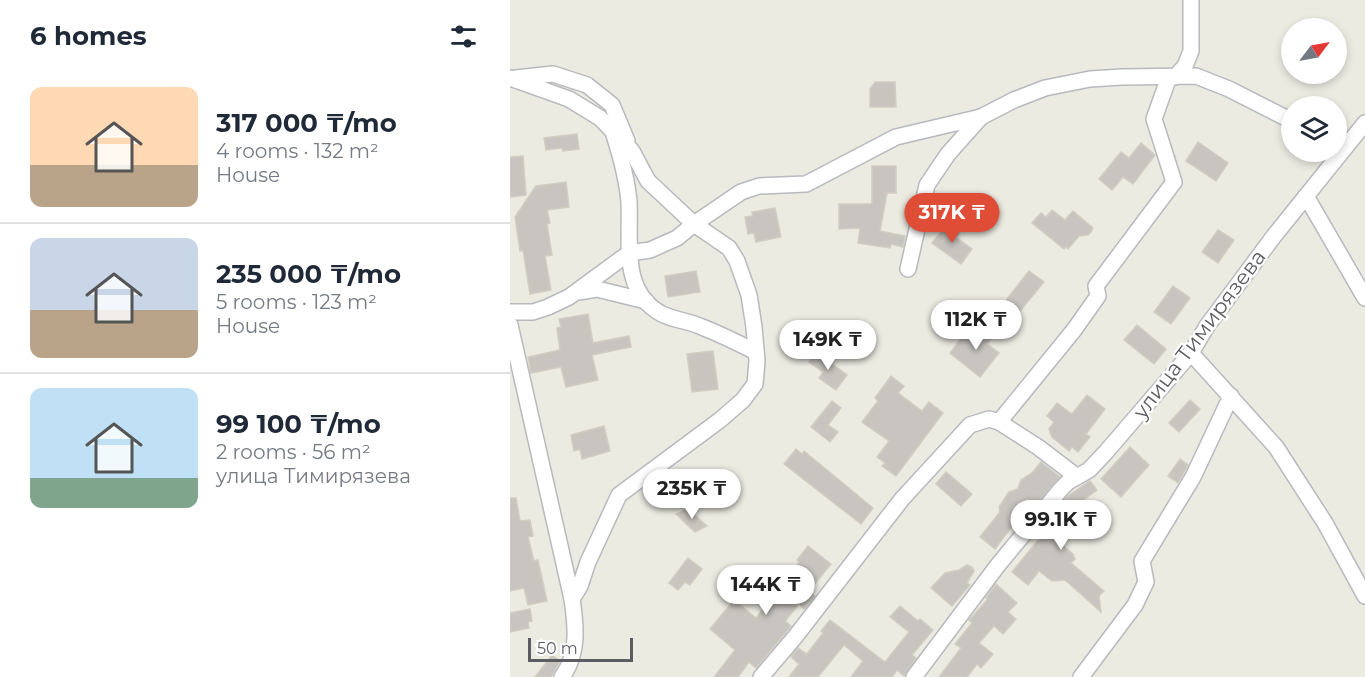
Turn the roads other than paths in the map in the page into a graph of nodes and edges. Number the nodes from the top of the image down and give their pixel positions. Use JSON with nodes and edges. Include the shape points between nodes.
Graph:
{"nodes":[{"id":1,"x":1191,"y":0,"type":"edge"},
{"id":2,"x":1172,"y":77,"type":"junction"},
{"id":3,"x":510,"y":78,"type":"edge"},
{"id":4,"x":1281,"y":116,"type":"edge"},
{"id":5,"x":981,"y":117,"type":"junction"},
{"id":6,"x":1365,"y":123,"type":"edge"},
{"id":7,"x":614,"y":132,"type":"junction"},
{"id":8,"x":1347,"y":140,"type":"edge"},
{"id":9,"x":632,"y":151,"type":"junction"},
{"id":10,"x":1330,"y":162,"type":"edge"},
{"id":11,"x":1306,"y":196,"type":"junction"},
{"id":12,"x":694,"y":224,"type":"junction"},
{"id":13,"x":629,"y":254,"type":"junction"},
{"id":14,"x":908,"y":269,"type":"dead end"},
{"id":15,"x":575,"y":292,"type":"junction"},
{"id":16,"x":1365,"y":298,"type":"edge"},
{"id":17,"x":646,"y":301,"type":"junction"},
{"id":18,"x":510,"y":312,"type":"edge"},
{"id":19,"x":510,"y":325,"type":"edge"},
{"id":20,"x":756,"y":352,"type":"junction"},
{"id":21,"x":1191,"y":353,"type":"junction"},
{"id":22,"x":1231,"y":396,"type":"junction"},
{"id":23,"x":999,"y":422,"type":"junction"},
{"id":24,"x":1076,"y":477,"type":"junction"},
{"id":25,"x":1365,"y":596,"type":"edge"},
{"id":26,"x":572,"y":599,"type":"junction"},
{"id":27,"x":562,"y":677,"type":"edge"},
{"id":28,"x":761,"y":677,"type":"edge"},
{"id":29,"x":914,"y":677,"type":"edge"},
{"id":30,"x":1081,"y":677,"type":"edge"}],
"edges":[{"from":1,"to":2,"type":"street","via":[[1191,51],[1185,66]]},
{"from":2,"to":4,"type":"street","via":[[1196,76]]},
{"from":2,"to":5,"type":"street","via":[[1090,79],[1045,88]]},
{"from":2,"to":23,"type":"street","via":[[1154,119],[1174,182],[1096,286],[1098,296],[1074,330]]},
{"from":3,"to":7,"type":"street","via":[[569,99],[600,118]]},
{"from":3,"to":9,"type":"street","via":[[553,74],[587,85],[612,105]]},
{"from":5,"to":12,"type":"street","via":[[896,137],[806,184],[759,186],[741,192]]},
{"from":5,"to":14,"type":"street","via":[[927,185]]},
{"from":6,"to":8,"type":"street","name":"улица Тимирязева"},
{"from":7,"to":9,"type":"street"},
{"from":7,"to":13,"type":"street","via":[[625,169]]},
{"from":9,"to":12,"type":"street","via":[[648,181]]},
{"from":10,"to":11,"type":"street","name":"улица Тимирязева"},
{"from":11,"to":16,"type":"street"},
{"from":11,"to":21,"type":"street","name":"улица Тимирязева","via":[[1207,326]]},
{"from":12,"to":13,"type":"street","via":[[677,238]]},
{"from":12,"to":20,"type":"street","via":[[729,248],[737,261],[749,296]]},
{"from":13,"to":15,"type":"street"},
{"from":13,"to":17,"type":"street","via":[[635,286]]},
{"from":15,"to":17,"type":"street","via":[[597,289]]},
{"from":15,"to":18,"type":"street","via":[[548,308]]},
{"from":17,"to":20,"type":"street","via":[[662,314],[700,326]]},
{"from":19,"to":26,"type":"street"},
{"from":20,"to":26,"type":"street","via":[[755,384],[743,400],[619,495]]},
{"from":21,"to":22,"type":"street"},
{"from":21,"to":24,"type":"street","name":"улица Тимирязева","via":[[1106,452]]},
{"from":22,"to":25,"type":"street","via":[[1276,447],[1325,523]]},
{"from":22,"to":30,"type":"street","via":[[1193,477],[1142,561],[1146,582],[1135,605]]},
{"from":23,"to":24,"type":"street"},
{"from":23,"to":28,"type":"street","via":[[990,419],[970,425],[946,449]]},
{"from":24,"to":29,"type":"street","name":"улица Тимирязева","via":[[1061,489],[998,565]]},
{"from":26,"to":27,"type":"street","via":[[575,648]]}]}
